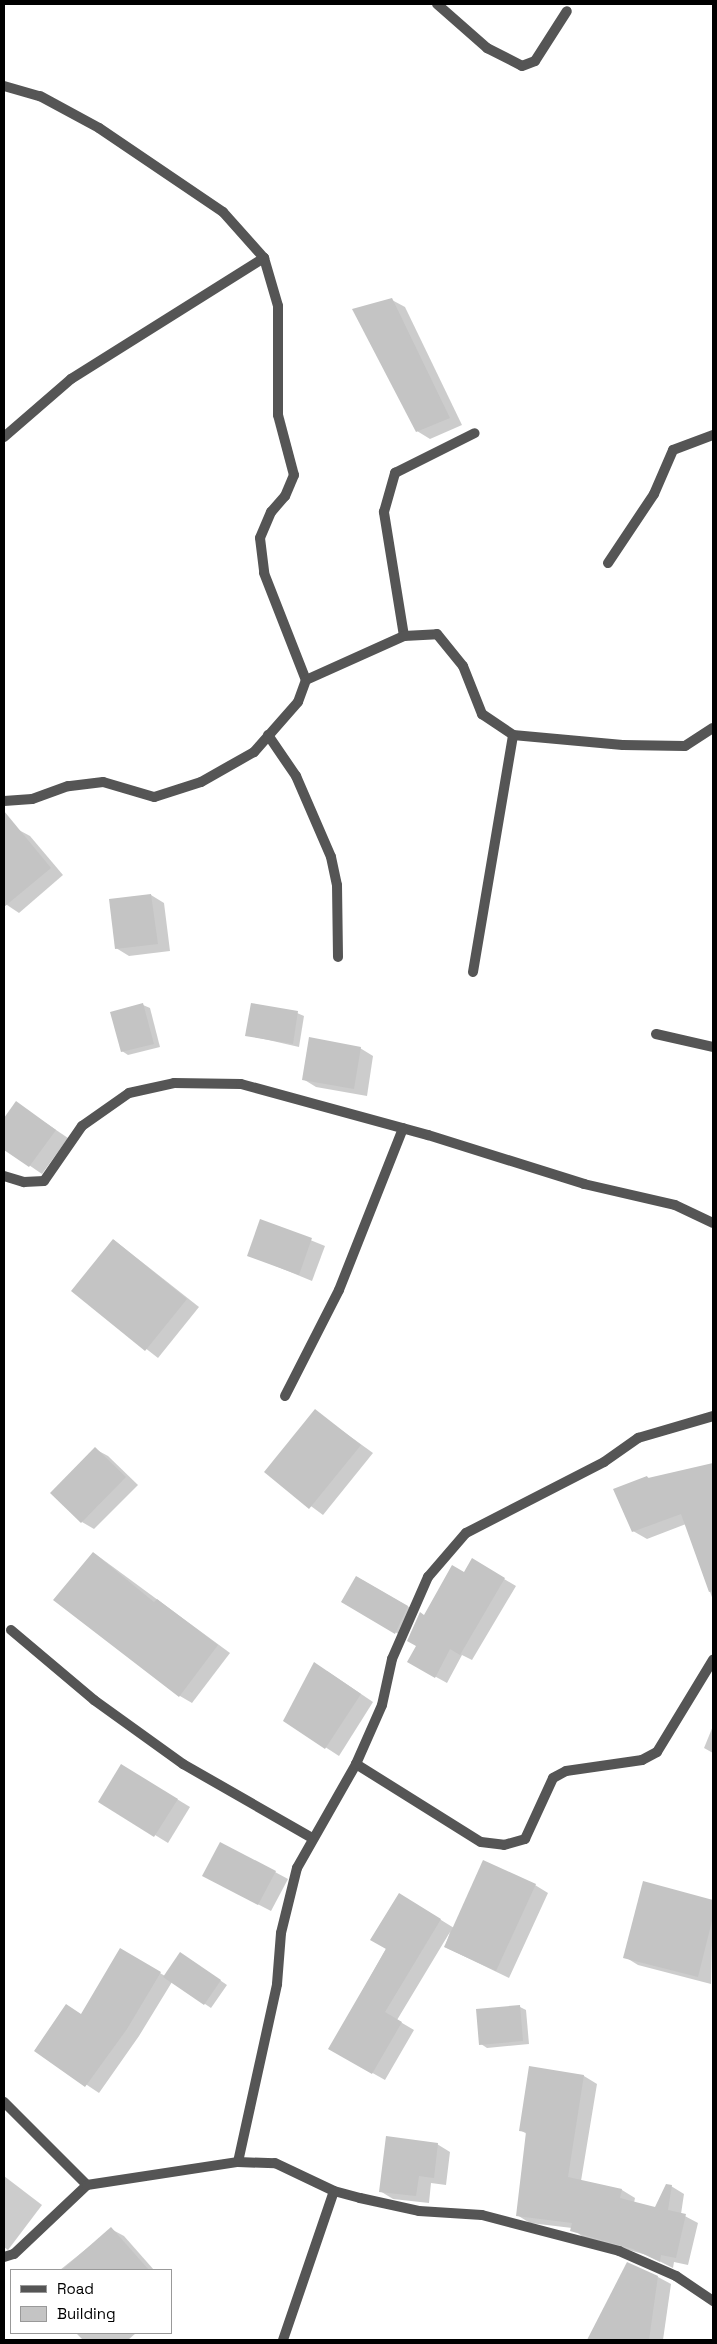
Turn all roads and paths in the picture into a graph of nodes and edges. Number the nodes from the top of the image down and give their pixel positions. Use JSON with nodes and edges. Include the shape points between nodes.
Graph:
{"nodes":[{"id":1,"x":437,"y":4,"type":"edge"},
{"id":2,"x":567,"y":12,"type":"dead end"},
{"id":3,"x":4,"y":86,"type":"edge"},
{"id":4,"x":264,"y":258,"type":"junction"},
{"id":5,"x":475,"y":432,"type":"dead end"},
{"id":6,"x":713,"y":435,"type":"edge"},
{"id":7,"x":4,"y":437,"type":"edge"},
{"id":8,"x":608,"y":563,"type":"dead end"},
{"id":9,"x":404,"y":636,"type":"junction"},
{"id":10,"x":306,"y":680,"type":"junction"},
{"id":11,"x":713,"y":728,"type":"edge"},
{"id":12,"x":268,"y":735,"type":"junction"},
{"id":13,"x":513,"y":735,"type":"junction"},
{"id":14,"x":4,"y":801,"type":"edge"},
{"id":15,"x":338,"y":957,"type":"dead end"},
{"id":16,"x":473,"y":972,"type":"dead end"},
{"id":17,"x":656,"y":1034,"type":"dead end"},
{"id":18,"x":713,"y":1047,"type":"edge"},
{"id":19,"x":403,"y":1128,"type":"junction"},
{"id":20,"x":4,"y":1176,"type":"edge"},
{"id":21,"x":713,"y":1223,"type":"edge"},
{"id":22,"x":285,"y":1396,"type":"dead end"},
{"id":23,"x":713,"y":1416,"type":"edge"},
{"id":24,"x":11,"y":1630,"type":"dead end"},
{"id":25,"x":713,"y":1660,"type":"edge"},
{"id":26,"x":356,"y":1764,"type":"junction"},
{"id":27,"x":312,"y":1838,"type":"junction"},
{"id":28,"x":4,"y":2102,"type":"edge"},
{"id":29,"x":238,"y":2162,"type":"junction"},
{"id":30,"x":87,"y":2185,"type":"junction"},
{"id":31,"x":334,"y":2191,"type":"junction"},
{"id":32,"x":4,"y":2257,"type":"edge"},
{"id":33,"x":713,"y":2302,"type":"edge"},
{"id":34,"x":283,"y":2340,"type":"edge"}],
"edges":[{"from":1,"to":2,"type":"street","via":[[487,48],[522,66],[535,61]]},
{"from":3,"to":4,"type":"street","via":[[40,96],[99,128],[223,212]]},
{"from":4,"to":7,"type":"street","via":[[71,379]]},
{"from":4,"to":10,"type":"street","via":[[278,306],[278,415],[294,475],[285,496],[271,512],[260,538],[264,573]]},
{"from":5,"to":9,"type":"street","via":[[395,473],[384,512]]},
{"from":6,"to":8,"type":"street","via":[[673,450],[654,494]]},
{"from":9,"to":10,"type":"street"},
{"from":9,"to":13,"type":"street","via":[[437,634],[463,666],[482,714]]},
{"from":10,"to":12,"type":"street","via":[[298,702]]},
{"from":11,"to":13,"type":"street","via":[[685,746],[623,745]]},
{"from":12,"to":14,"type":"street","via":[[254,752],[201,782],[154,797],[103,782],[68,786],[32,799]]},
{"from":12,"to":15,"type":"street","via":[[296,776],[331,857],[337,885]]},
{"from":13,"to":16,"type":"street"},
{"from":17,"to":18,"type":"street"},
{"from":19,"to":20,"type":"street","via":[[241,1084],[174,1083],[129,1093],[82,1126],[44,1181],[24,1182]]},
{"from":19,"to":21,"type":"street","via":[[584,1184],[675,1205]]},
{"from":19,"to":22,"type":"street","via":[[338,1290]]},
{"from":23,"to":26,"type":"street","via":[[638,1438],[604,1462],[466,1533],[428,1577],[392,1659],[382,1706]]},
{"from":24,"to":27,"type":"street","via":[[94,1700],[183,1764]]},
{"from":25,"to":26,"type":"street","via":[[657,1752],[642,1760],[566,1771],[553,1778],[525,1839],[504,1845],[481,1842]]},
{"from":26,"to":27,"type":"street"},
{"from":27,"to":29,"type":"street","via":[[297,1868],[281,1934],[277,1984]]},
{"from":28,"to":30,"type":"street"},
{"from":29,"to":30,"type":"street"},
{"from":29,"to":31,"type":"street","via":[[275,2163]]},
{"from":30,"to":32,"type":"street","via":[[14,2254]]},
{"from":31,"to":33,"type":"street","via":[[419,2210],[482,2215],[619,2251],[676,2276]]},
{"from":31,"to":34,"type":"street"}]}
